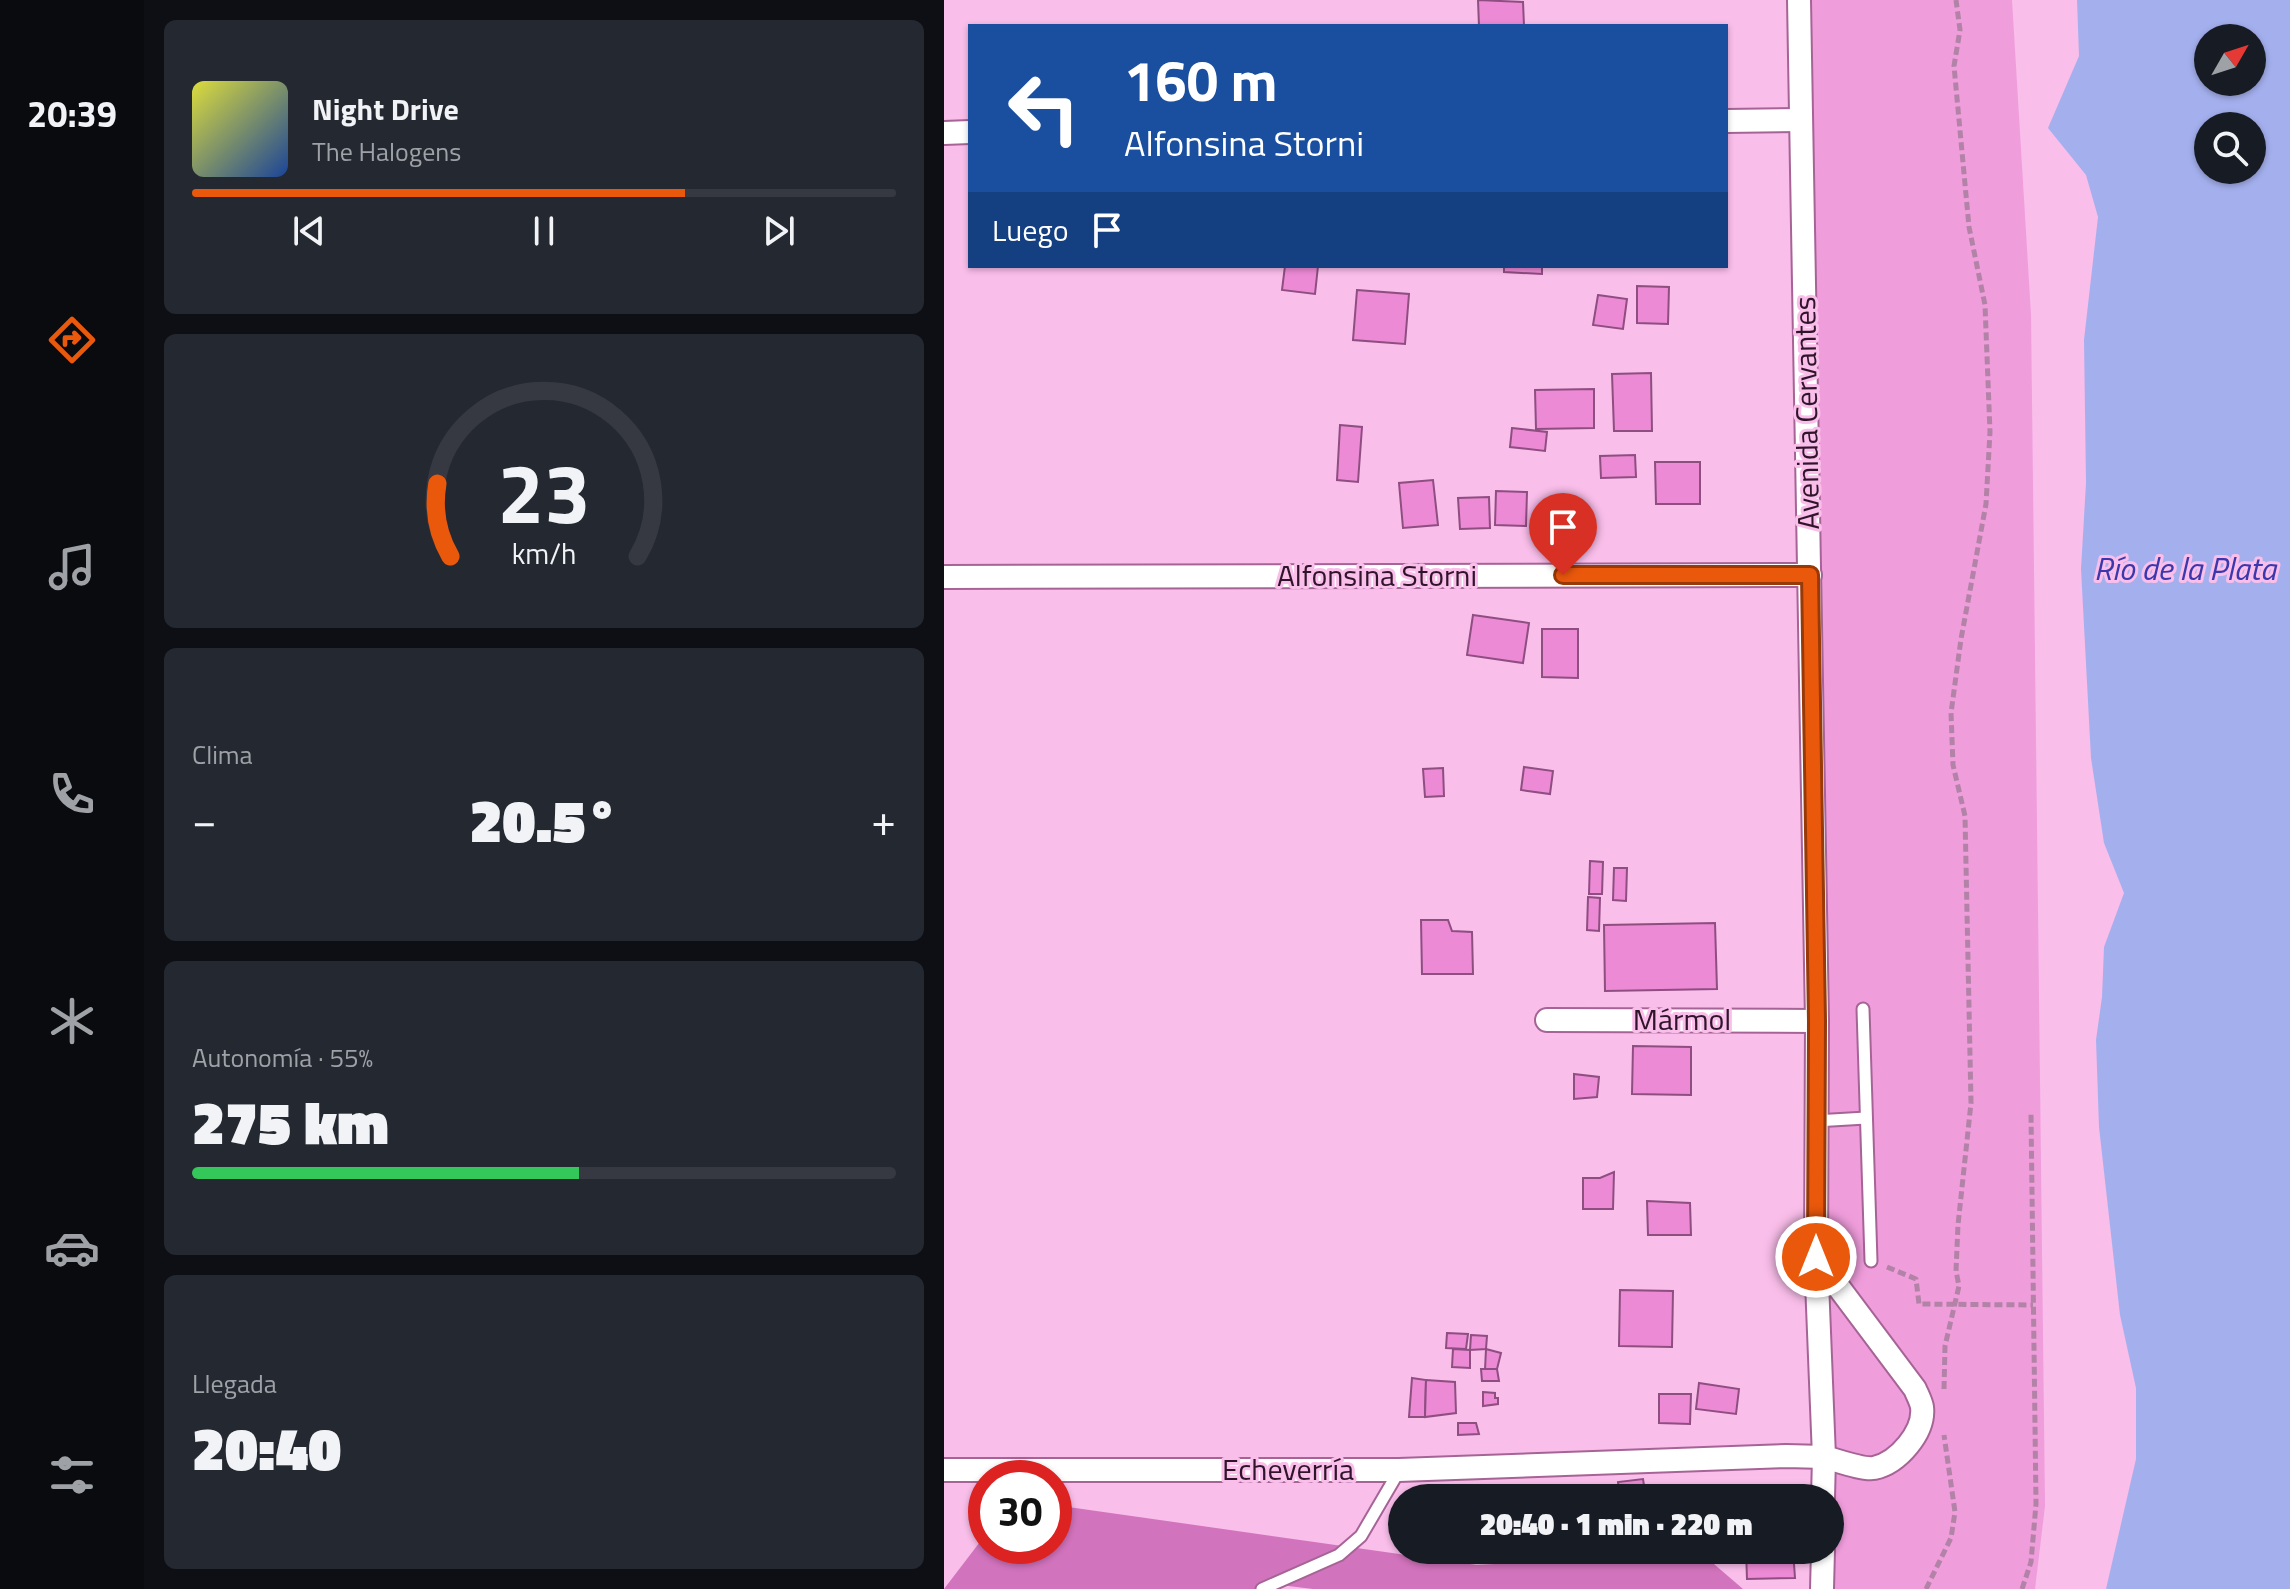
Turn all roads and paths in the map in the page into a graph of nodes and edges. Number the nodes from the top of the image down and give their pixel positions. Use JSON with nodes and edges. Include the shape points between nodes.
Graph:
{"nodes":[{"id":1,"x":1799,"y":0,"type":"edge"},
{"id":2,"x":1956,"y":0,"type":"edge"},
{"id":3,"x":1801,"y":120,"type":"junction"},
{"id":4,"x":1728,"y":121,"type":"edge"},
{"id":5,"x":968,"y":132,"type":"edge"},
{"id":6,"x":944,"y":133,"type":"edge"},
{"id":7,"x":1810,"y":575,"type":"junction"},
{"id":8,"x":944,"y":577,"type":"edge"},
{"id":9,"x":1863,"y":1009,"type":"dead end"},
{"id":10,"x":1547,"y":1020,"type":"dead end"},
{"id":11,"x":1817,"y":1021,"type":"junction"},
{"id":12,"x":2031,"y":1114,"type":"dead end"},
{"id":13,"x":1866,"y":1118,"type":"junction"},
{"id":14,"x":1815,"y":1121,"type":"junction"},
{"id":15,"x":1816,"y":1257,"type":"junction"},
{"id":16,"x":1871,"y":1261,"type":"joint"},
{"id":17,"x":2033,"y":1305,"type":"junction"},
{"id":18,"x":1954,"y":1306,"type":"junction"},
{"id":19,"x":1943,"y":1393,"type":"dead end"},
{"id":20,"x":1943,"y":1425,"type":"dead end"},
{"id":21,"x":1824,"y":1457,"type":"junction"},
{"id":22,"x":944,"y":1470,"type":"edge"},
{"id":23,"x":1399,"y":1470,"type":"junction"},
{"id":24,"x":1823,"y":1484,"type":"edge"},
{"id":25,"x":1823,"y":1564,"type":"edge"},
{"id":26,"x":1262,"y":1589,"type":"edge"},
{"id":27,"x":1822,"y":1589,"type":"edge"},
{"id":28,"x":1926,"y":1589,"type":"edge"},
{"id":29,"x":2022,"y":1589,"type":"edge"}],
"edges":[{"from":1,"to":3,"type":"street","name":"Avenida Cervantes"},
{"from":2,"to":18,"type":"path","via":[[1960,30],[1954,66],[1969,227],[1985,305],[1990,432],[1986,504],[1951,713],[1953,765],[1965,816],[1971,1103]]},
{"from":3,"to":4,"type":"street"},
{"from":3,"to":7,"type":"street","name":"Avenida Cervantes"},
{"from":5,"to":6,"type":"street"},
{"from":7,"to":8,"type":"street","name":"Alfonsina Storni"},
{"from":7,"to":11,"type":"street","name":"Avenida Cervantes"},
{"from":9,"to":13,"type":"lane"},
{"from":10,"to":11,"type":"street","name":"Mármol"},
{"from":11,"to":14,"type":"street","name":"Avenida Cervantes"},
{"from":12,"to":17,"type":"path"},
{"from":13,"to":14,"type":"lane"},
{"from":13,"to":16,"type":"lane"},
{"from":14,"to":15,"type":"street","name":"Avenida Cervantes"},
{"from":15,"to":21,"type":"street","name":"Avenida Cervantes"},
{"from":15,"to":21,"type":"street","via":[[1915,1389],[1922,1408],[1912,1441],[1872,1469]]},
{"from":16,"to":18,"type":"path","via":[[1916,1279],[1919,1304]]},
{"from":17,"to":18,"type":"path"},
{"from":17,"to":29,"type":"path","via":[[2036,1504],[2031,1562]]},
{"from":18,"to":19,"type":"path"},
{"from":20,"to":28,"type":"path","via":[[1955,1512],[1951,1538]]},
{"from":21,"to":23,"type":"street","name":"Echeverría"},
{"from":21,"to":24,"type":"street","name":"Avenida Cervantes"},
{"from":22,"to":23,"type":"street","name":"Echeverría"},
{"from":23,"to":26,"type":"lane","via":[[1361,1536],[1339,1555]]},
{"from":25,"to":27,"type":"street"}]}
